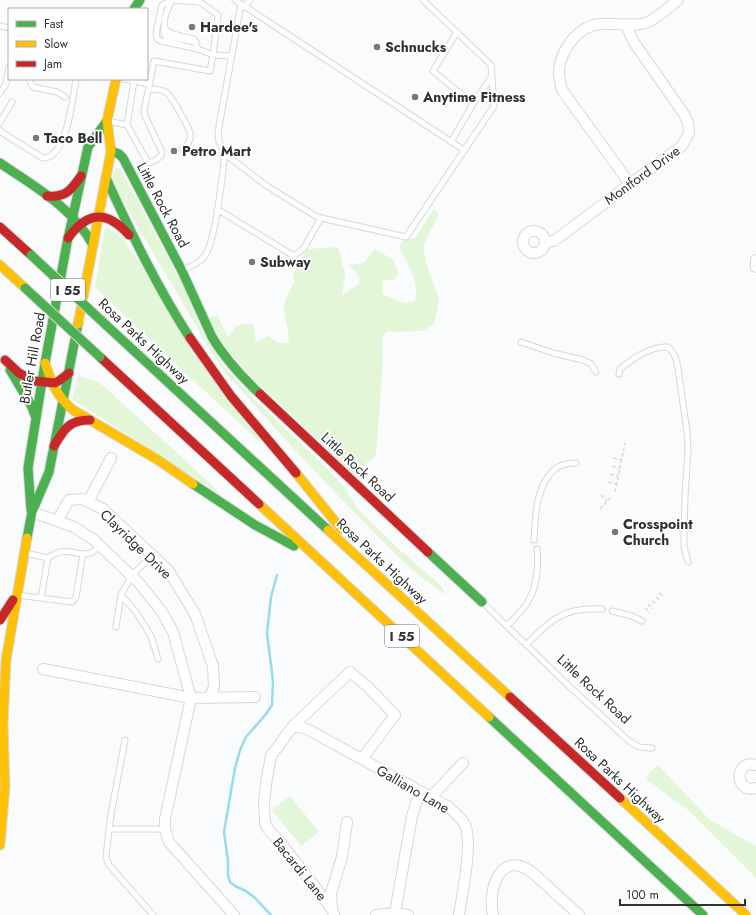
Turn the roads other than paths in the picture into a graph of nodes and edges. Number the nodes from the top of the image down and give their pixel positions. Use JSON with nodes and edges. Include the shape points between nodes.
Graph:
{"nodes":[{"id":1,"x":172,"y":0,"type":"edge"},
{"id":2,"x":235,"y":0,"type":"edge"},
{"id":3,"x":250,"y":0,"type":"edge"},
{"id":4,"x":423,"y":0,"type":"edge"},
{"id":5,"x":678,"y":0,"type":"edge"},
{"id":6,"x":201,"y":1,"type":"edge"},
{"id":7,"x":242,"y":6,"type":"junction"},
{"id":8,"x":626,"y":24,"type":"junction"},
{"id":9,"x":457,"y":32,"type":"junction"},
{"id":10,"x":198,"y":49,"type":"junction"},
{"id":11,"x":213,"y":55,"type":"junction"},
{"id":12,"x":231,"y":56,"type":"junction"},
{"id":13,"x":8,"y":73,"type":"edge"},
{"id":14,"x":492,"y":76,"type":"junction"},
{"id":15,"x":29,"y":80,"type":"edge"},
{"id":16,"x":76,"y":80,"type":"edge"},
{"id":17,"x":116,"y":80,"type":"edge"},
{"id":18,"x":129,"y":80,"type":"edge"},
{"id":19,"x":134,"y":81,"type":"junction"},
{"id":20,"x":2,"y":87,"type":"edge"},
{"id":21,"x":150,"y":87,"type":"junction"},
{"id":22,"x":0,"y":94,"type":"edge"},
{"id":23,"x":65,"y":97,"type":"dead end"},
{"id":24,"x":12,"y":102,"type":"dead end"},
{"id":25,"x":472,"y":104,"type":"junction"},
{"id":26,"x":107,"y":121,"type":"junction"},
{"id":27,"x":0,"y":122,"type":"edge"},
{"id":28,"x":127,"y":125,"type":"junction"},
{"id":29,"x":0,"y":130,"type":"edge"},
{"id":30,"x":451,"y":142,"type":"junction"},
{"id":31,"x":182,"y":149,"type":"dead end"},
{"id":32,"x":464,"y":150,"type":"junction"},
{"id":33,"x":111,"y":151,"type":"junction"},
{"id":34,"x":225,"y":154,"type":"junction"},
{"id":35,"x":168,"y":155,"type":"dead end"},
{"id":36,"x":161,"y":156,"type":"junction"},
{"id":37,"x":0,"y":163,"type":"edge"},
{"id":38,"x":81,"y":176,"type":"junction"},
{"id":39,"x":106,"y":178,"type":"junction"},
{"id":40,"x":630,"y":184,"type":"junction"},
{"id":41,"x":47,"y":196,"type":"junction"},
{"id":42,"x":217,"y":210,"type":"junction"},
{"id":43,"x":72,"y":216,"type":"junction"},
{"id":44,"x":98,"y":216,"type":"junction"},
{"id":45,"x":321,"y":218,"type":"junction"},
{"id":46,"x":80,"y":223,"type":"junction"},
{"id":47,"x":0,"y":227,"type":"edge"},
{"id":48,"x":68,"y":238,"type":"junction"},
{"id":49,"x":546,"y":242,"type":"dead end"},
{"id":50,"x":136,"y":244,"type":"junction"},
{"id":51,"x":93,"y":245,"type":"junction"},
{"id":52,"x":756,"y":260,"type":"edge"},
{"id":53,"x":0,"y":265,"type":"edge"},
{"id":54,"x":756,"y":267,"type":"edge"},
{"id":55,"x":182,"y":271,"type":"junction"},
{"id":56,"x":521,"y":342,"type":"dead end"},
{"id":57,"x":2,"y":357,"type":"edge"},
{"id":58,"x":45,"y":363,"type":"junction"},
{"id":59,"x":596,"y":372,"type":"dead end"},
{"id":60,"x":69,"y":373,"type":"junction"},
{"id":61,"x":619,"y":374,"type":"dead end"},
{"id":62,"x":41,"y":383,"type":"junction"},
{"id":63,"x":52,"y":383,"type":"junction"},
{"id":64,"x":63,"y":403,"type":"junction"},
{"id":65,"x":36,"y":418,"type":"junction"},
{"id":66,"x":90,"y":420,"type":"junction"},
{"id":67,"x":54,"y":446,"type":"junction"},
{"id":68,"x":111,"y":458,"type":"dead end"},
{"id":69,"x":576,"y":463,"type":"dead end"},
{"id":70,"x":88,"y":502,"type":"junction"},
{"id":71,"x":32,"y":512,"type":"junction"},
{"id":72,"x":57,"y":521,"type":"junction"},
{"id":73,"x":534,"y":540,"type":"dead end"},
{"id":74,"x":100,"y":545,"type":"junction"},
{"id":75,"x":537,"y":549,"type":"dead end"},
{"id":76,"x":24,"y":553,"type":"junction"},
{"id":77,"x":84,"y":554,"type":"junction"},
{"id":78,"x":152,"y":556,"type":"junction"},
{"id":79,"x":316,"y":557,"type":"junction"},
{"id":80,"x":48,"y":558,"type":"junction"},
{"id":81,"x":688,"y":562,"type":"dead end"},
{"id":82,"x":375,"y":573,"type":"junction"},
{"id":83,"x":132,"y":575,"type":"junction"},
{"id":84,"x":16,"y":595,"type":"junction"},
{"id":85,"x":121,"y":596,"type":"junction"},
{"id":86,"x":41,"y":598,"type":"junction"},
{"id":87,"x":482,"y":602,"type":"joint"},
{"id":88,"x":602,"y":610,"type":"dead end"},
{"id":89,"x":612,"y":611,"type":"dead end"},
{"id":90,"x":0,"y":620,"type":"edge"},
{"id":91,"x":642,"y":621,"type":"dead end"},
{"id":92,"x":507,"y":626,"type":"junction"},
{"id":93,"x":116,"y":628,"type":"dead end"},
{"id":94,"x":527,"y":644,"type":"junction"},
{"id":95,"x":3,"y":659,"type":"edge"},
{"id":96,"x":158,"y":659,"type":"dead end"},
{"id":97,"x":42,"y":669,"type":"dead end"},
{"id":98,"x":255,"y":697,"type":"dead end"},
{"id":99,"x":191,"y":698,"type":"junction"},
{"id":100,"x":210,"y":698,"type":"junction"},
{"id":101,"x":1,"y":699,"type":"edge"},
{"id":102,"x":293,"y":726,"type":"junction"},
{"id":103,"x":125,"y":740,"type":"dead end"},
{"id":104,"x":652,"y":748,"type":"dead end"},
{"id":105,"x":362,"y":759,"type":"junction"},
{"id":106,"x":463,"y":763,"type":"dead end"},
{"id":107,"x":756,"y":765,"type":"edge"},
{"id":108,"x":2,"y":766,"type":"edge"},
{"id":109,"x":756,"y":788,"type":"edge"},
{"id":110,"x":420,"y":791,"type":"junction"},
{"id":111,"x":432,"y":797,"type":"junction"},
{"id":112,"x":347,"y":822,"type":"dead end"},
{"id":113,"x":109,"y":829,"type":"junction"},
{"id":114,"x":166,"y":829,"type":"junction"},
{"id":115,"x":0,"y":845,"type":"edge"},
{"id":116,"x":333,"y":912,"type":"edge"},
{"id":117,"x":395,"y":913,"type":"junction"},
{"id":118,"x":154,"y":915,"type":"edge"},
{"id":119,"x":234,"y":915,"type":"edge"},
{"id":120,"x":376,"y":915,"type":"edge"},
{"id":121,"x":408,"y":915,"type":"edge"},
{"id":122,"x":459,"y":915,"type":"edge"},
{"id":123,"x":493,"y":915,"type":"edge"},
{"id":124,"x":579,"y":915,"type":"edge"},
{"id":125,"x":703,"y":915,"type":"edge"},
{"id":126,"x":746,"y":915,"type":"edge"}],
"edges":[{"from":1,"to":6,"type":"lane"},
{"from":1,"to":10,"type":"lane","via":[[167,11],[164,27],[166,31],[194,39]]},
{"from":1,"to":10,"type":"lane","via":[[162,5],[156,33],[158,39]]},
{"from":2,"to":7,"type":"lane"},
{"from":3,"to":7,"type":"lane"},
{"from":4,"to":9,"type":"lane"},
{"from":5,"to":8,"type":"street","via":[[647,22]]},
{"from":6,"to":11,"type":"lane","via":[[218,15]]},
{"from":7,"to":12,"type":"lane"},
{"from":7,"to":30,"type":"lane"},
{"from":8,"to":40,"type":"street","name":"Montford Drive","via":[[633,41],[684,114],[689,133],[682,146]]},
{"from":8,"to":40,"type":"street","via":[[599,24],[586,27],[567,47],[559,73],[562,90]]},
{"from":9,"to":14,"type":"lane","via":[[491,65]]},
{"from":9,"to":25,"type":"lane","via":[[433,71]]},
{"from":10,"to":11,"type":"lane"},
{"from":11,"to":12,"type":"lane"},
{"from":11,"to":21,"type":"lane","via":[[210,71],[154,61]]},
{"from":12,"to":34,"type":"lane","via":[[218,132],[219,142]]},
{"from":13,"to":20,"type":"lane","via":[[6,84]]},
{"from":14,"to":25,"type":"lane"},
{"from":14,"to":32,"type":"lane","via":[[494,106]]},
{"from":15,"to":23,"type":"lane","via":[[33,87],[57,92]]},
{"from":16,"to":29,"type":"lane","via":[[68,126],[50,157],[43,158]]},
{"from":17,"to":26,"type":"main road","name":"Butler Hill Road"},
{"from":18,"to":19,"type":"lane"},
{"from":19,"to":21,"type":"lane"},
{"from":19,"to":28,"type":"lane"},
{"from":20,"to":22,"type":"lane"},
{"from":21,"to":31,"type":"lane","via":[[164,91],[172,98],[190,134],[186,147]]},
{"from":21,"to":36,"type":"lane","via":[[144,111],[162,152]]},
{"from":24,"to":27,"type":"lane"},
{"from":25,"to":30,"type":"lane"},
{"from":26,"to":28,"type":"lane"},
{"from":26,"to":33,"type":"main road","name":"Butler Hill Road"},
{"from":26,"to":38,"type":"main road","name":"Butler Hill Road","via":[[88,147]]},
{"from":28,"to":36,"type":"lane","via":[[148,163]]},
{"from":30,"to":32,"type":"lane"},
{"from":32,"to":45,"type":"lane","via":[[406,237]]},
{"from":33,"to":39,"type":"main road","name":"Butler Hill Road"},
{"from":33,"to":55,"type":"main road","name":"Little Rock Road","via":[[123,158]]},
{"from":34,"to":42,"type":"lane"},
{"from":34,"to":45,"type":"lane","via":[[267,186]]},
{"from":35,"to":36,"type":"lane"},
{"from":37,"to":41,"type":"main road"},
{"from":38,"to":41,"type":"main road","via":[[62,196]]},
{"from":38,"to":43,"type":"main road","name":"Butler Hill Road"},
{"from":39,"to":44,"type":"main road","name":"Butler Hill Road"},
{"from":39,"to":50,"type":"main road"},
{"from":40,"to":49,"type":"street","name":"Montford Drive","via":[[554,241]]},
{"from":41,"to":43,"type":"main road"},
{"from":42,"to":45,"type":"lane","via":[[294,256],[304,248]]},
{"from":42,"to":55,"type":"lane","via":[[209,248],[204,257]]},
{"from":43,"to":46,"type":"main road"},
{"from":43,"to":48,"type":"main road","name":"Butler Hill Road"},
{"from":44,"to":46,"type":"main road"},
{"from":44,"to":50,"type":"main road","via":[[116,221]]},
{"from":44,"to":51,"type":"main road","name":"Butler Hill Road"},
{"from":46,"to":48,"type":"main road"},
{"from":46,"to":51,"type":"main road"},
{"from":47,"to":82,"type":"main road","name":"Rosa Parks Highway","number":"I 55","bridge":true},
{"from":48,"to":58,"type":"main road","name":"Butler Hill Road"},
{"from":50,"to":82,"type":"main road","via":[[178,320],[230,396],[308,486]]},
{"from":51,"to":60,"type":"main road","name":"Butler Hill Road"},
{"from":52,"to":54,"type":"street"},
{"from":53,"to":79,"type":"main road","number":"I 55","bridge":true},
{"from":55,"to":87,"type":"main road","name":"Little Rock Road","via":[[218,348],[240,376]]},
{"from":56,"to":59,"type":"lane","via":[[583,360],[591,364]]},
{"from":57,"to":62,"type":"main road","via":[[24,378]]},
{"from":57,"to":65,"type":"main road"},
{"from":58,"to":62,"type":"main road","name":"Butler Hill Road"},
{"from":58,"to":63,"type":"main road"},
{"from":60,"to":63,"type":"main road","via":[[60,381]]},
{"from":60,"to":64,"type":"main road","name":"Butler Hill Road"},
{"from":61,"to":81,"type":"lane","via":[[620,369],[631,361],[657,347],[668,347],[673,351],[678,368],[688,437],[684,537]]},
{"from":62,"to":63,"type":"main road"},
{"from":62,"to":65,"type":"main road","name":"Butler Hill Road"},
{"from":63,"to":64,"type":"main road"},
{"from":64,"to":66,"type":"main road"},
{"from":64,"to":67,"type":"main road","name":"Butler Hill Road"},
{"from":65,"to":71,"type":"main road","name":"Butler Hill Road","via":[[28,468]]},
{"from":66,"to":67,"type":"main road","via":[[75,420]]},
{"from":66,"to":79,"type":"main road","via":[[158,460],[254,525]]},
{"from":67,"to":71,"type":"main road","name":"Butler Hill Road","via":[[49,472]]},
{"from":68,"to":70,"type":"street"},
{"from":69,"to":73,"type":"lane","via":[[565,464],[555,469],[542,488]]},
{"from":70,"to":72,"type":"street","name":"Clayridge Drive","via":[[82,499],[69,500]]},
{"from":70,"to":78,"type":"street","name":"Clayridge Drive","via":[[103,509]]},
{"from":71,"to":72,"type":"street","name":"Clayridge Drive"},
{"from":71,"to":76,"type":"main road","name":"Butler Hill Road"},
{"from":72,"to":74,"type":"street","name":"Clayridge Drive","via":[[74,527]]},
{"from":74,"to":77,"type":"lane"},
{"from":74,"to":83,"type":"street","name":"Clayridge Drive"},
{"from":75,"to":92,"type":"lane","via":[[537,578],[533,595]]},
{"from":76,"to":80,"type":"lane"},
{"from":76,"to":84,"type":"main road","name":"Butler Hill Road"},
{"from":77,"to":80,"type":"lane","via":[[63,551]]},
{"from":77,"to":86,"type":"lane","via":[[74,600],[72,602]]},
{"from":78,"to":83,"type":"lane"},
{"from":78,"to":100,"type":"street","name":"Clayridge Drive","via":[[168,570],[195,614],[213,666],[214,686]]},
{"from":79,"to":125,"type":"main road","number":"I 55"},
{"from":80,"to":86,"type":"lane"},
{"from":82,"to":126,"type":"main road","name":"Rosa Parks Highway","number":"I 55"},
{"from":83,"to":85,"type":"lane"},
{"from":83,"to":99,"type":"street","name":"Clayridge Drive","via":[[162,612],[173,632]]},
{"from":84,"to":86,"type":"lane"},
{"from":84,"to":90,"type":"main road"},
{"from":84,"to":95,"type":"main road","name":"Butler Hill Road"},
{"from":85,"to":93,"type":"lane"},
{"from":85,"to":96,"type":"lane","via":[[136,612],[151,636]]},
{"from":87,"to":92,"type":"lane","name":"Little Rock Road"},
{"from":88,"to":94,"type":"lane","via":[[578,611],[560,616],[547,624]]},
{"from":89,"to":91,"type":"lane"},
{"from":92,"to":94,"type":"lane","name":"Little Rock Road"},
{"from":94,"to":104,"type":"lane","name":"Little Rock Road","via":[[632,744]]},
{"from":95,"to":101,"type":"main road","name":"Butler Hill Road"},
{"from":97,"to":99,"type":"street"},
{"from":98,"to":100,"type":"street"},
{"from":99,"to":100,"type":"street"},
{"from":99,"to":114,"type":"street","name":"Clayridge Drive","via":[[165,819]]},
{"from":101,"to":108,"type":"main road","name":"Butler Hill Road"},
{"from":102,"to":105,"type":"street","name":"Galliano Lane","via":[[307,729]]},
{"from":102,"to":105,"type":"street","name":"Galliano Lane","via":[[350,672],[395,715]]},
{"from":102,"to":116,"type":"street","name":"Bacardi Lane","via":[[271,756],[264,802],[265,823]]},
{"from":103,"to":113,"type":"lane"},
{"from":105,"to":110,"type":"street","name":"Galliano Lane"},
{"from":106,"to":111,"type":"street"},
{"from":107,"to":109,"type":"street","via":[[744,766],[739,777],[745,788]]},
{"from":108,"to":115,"type":"main road","name":"Butler Hill Road","via":[[5,801]]},
{"from":110,"to":111,"type":"street","name":"Galliano Lane"},
{"from":110,"to":117,"type":"street","via":[[412,816]]},
{"from":111,"to":122,"type":"street","name":"Galliano Lane","via":[[449,807],[464,823],[467,832],[467,860]]},
{"from":112,"to":116,"type":"street","via":[[342,857],[331,893]]},
{"from":113,"to":114,"type":"lane"},
{"from":113,"to":118,"type":"lane","via":[[106,858]]},
{"from":114,"to":119,"type":"street","name":"Clayridge Drive","via":[[169,842]]},
{"from":117,"to":120,"type":"street"},
{"from":117,"to":121,"type":"street"},
{"from":123,"to":124,"type":"street","via":[[495,881],[498,873],[508,866],[526,867]]}]}
